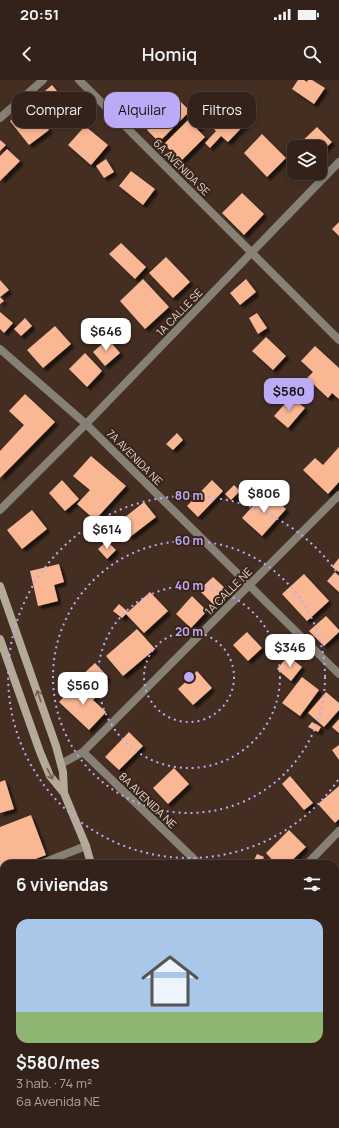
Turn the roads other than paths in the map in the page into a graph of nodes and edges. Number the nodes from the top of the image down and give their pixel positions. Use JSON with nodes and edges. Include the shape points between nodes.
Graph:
{"nodes":[{"id":1,"x":43,"y":80,"type":"edge"},
{"id":2,"x":79,"y":80,"type":"edge"},
{"id":3,"x":0,"y":118,"type":"edge"},
{"id":4,"x":339,"y":162,"type":"edge"},
{"id":5,"x":252,"y":253,"type":"junction"},
{"id":6,"x":339,"y":340,"type":"edge"},
{"id":7,"x":0,"y":349,"type":"edge"},
{"id":8,"x":86,"y":424,"type":"junction"},
{"id":9,"x":339,"y":495,"type":"edge"},
{"id":10,"x":0,"y":510,"type":"edge"},
{"id":11,"x":249,"y":585,"type":"junction"},
{"id":12,"x":0,"y":586,"type":"edge"},
{"id":13,"x":0,"y":639,"type":"edge"},
{"id":14,"x":339,"y":674,"type":"edge"},
{"id":15,"x":82,"y":752,"type":"junction"},
{"id":16,"x":61,"y":764,"type":"junction"},
{"id":17,"x":64,"y":793,"type":"junction"},
{"id":18,"x":339,"y":831,"type":"edge"},
{"id":19,"x":86,"y":846,"type":"junction"},
{"id":20,"x":50,"y":860,"type":"edge"},
{"id":21,"x":90,"y":860,"type":"edge"},
{"id":22,"x":195,"y":860,"type":"edge"},
{"id":23,"x":311,"y":860,"type":"edge"}],
"edges":[{"from":1,"to":3,"type":"street"},
{"from":2,"to":5,"type":"street","name":"6A AVENIDA SE"},
{"from":4,"to":5,"type":"street","name":"1A CALLE SE"},
{"from":5,"to":6,"type":"street","name":"6A AVENIDA SE"},
{"from":5,"to":8,"type":"street","name":"1A CALLE SE"},
{"from":7,"to":8,"type":"street","name":"7A AVENIDA NE"},
{"from":8,"to":10,"type":"street","name":"1A CALLE SE"},
{"from":8,"to":11,"type":"street","name":"7A AVENIDA NE"},
{"from":9,"to":11,"type":"street","name":"1A CALLE NE"},
{"from":11,"to":14,"type":"street","name":"7A AVENIDA NE"},
{"from":11,"to":15,"type":"street","name":"1A CALLE NE"},
{"from":16,"to":12,"type":"main road","one_way":true},
{"from":13,"to":17,"type":"main road","one_way":true,"via":[[40,752],[50,776]]},
{"from":15,"to":16,"type":"street","name":"1A CALLE NE"},
{"from":15,"to":22,"type":"street","name":"8A AVENIDA NE"},
{"from":16,"to":17,"type":"main road"},
{"from":17,"to":19,"type":"main road"},
{"from":18,"to":23,"type":"street"},
{"from":19,"to":20,"type":"street"},
{"from":19,"to":21,"type":"main road"}]}
